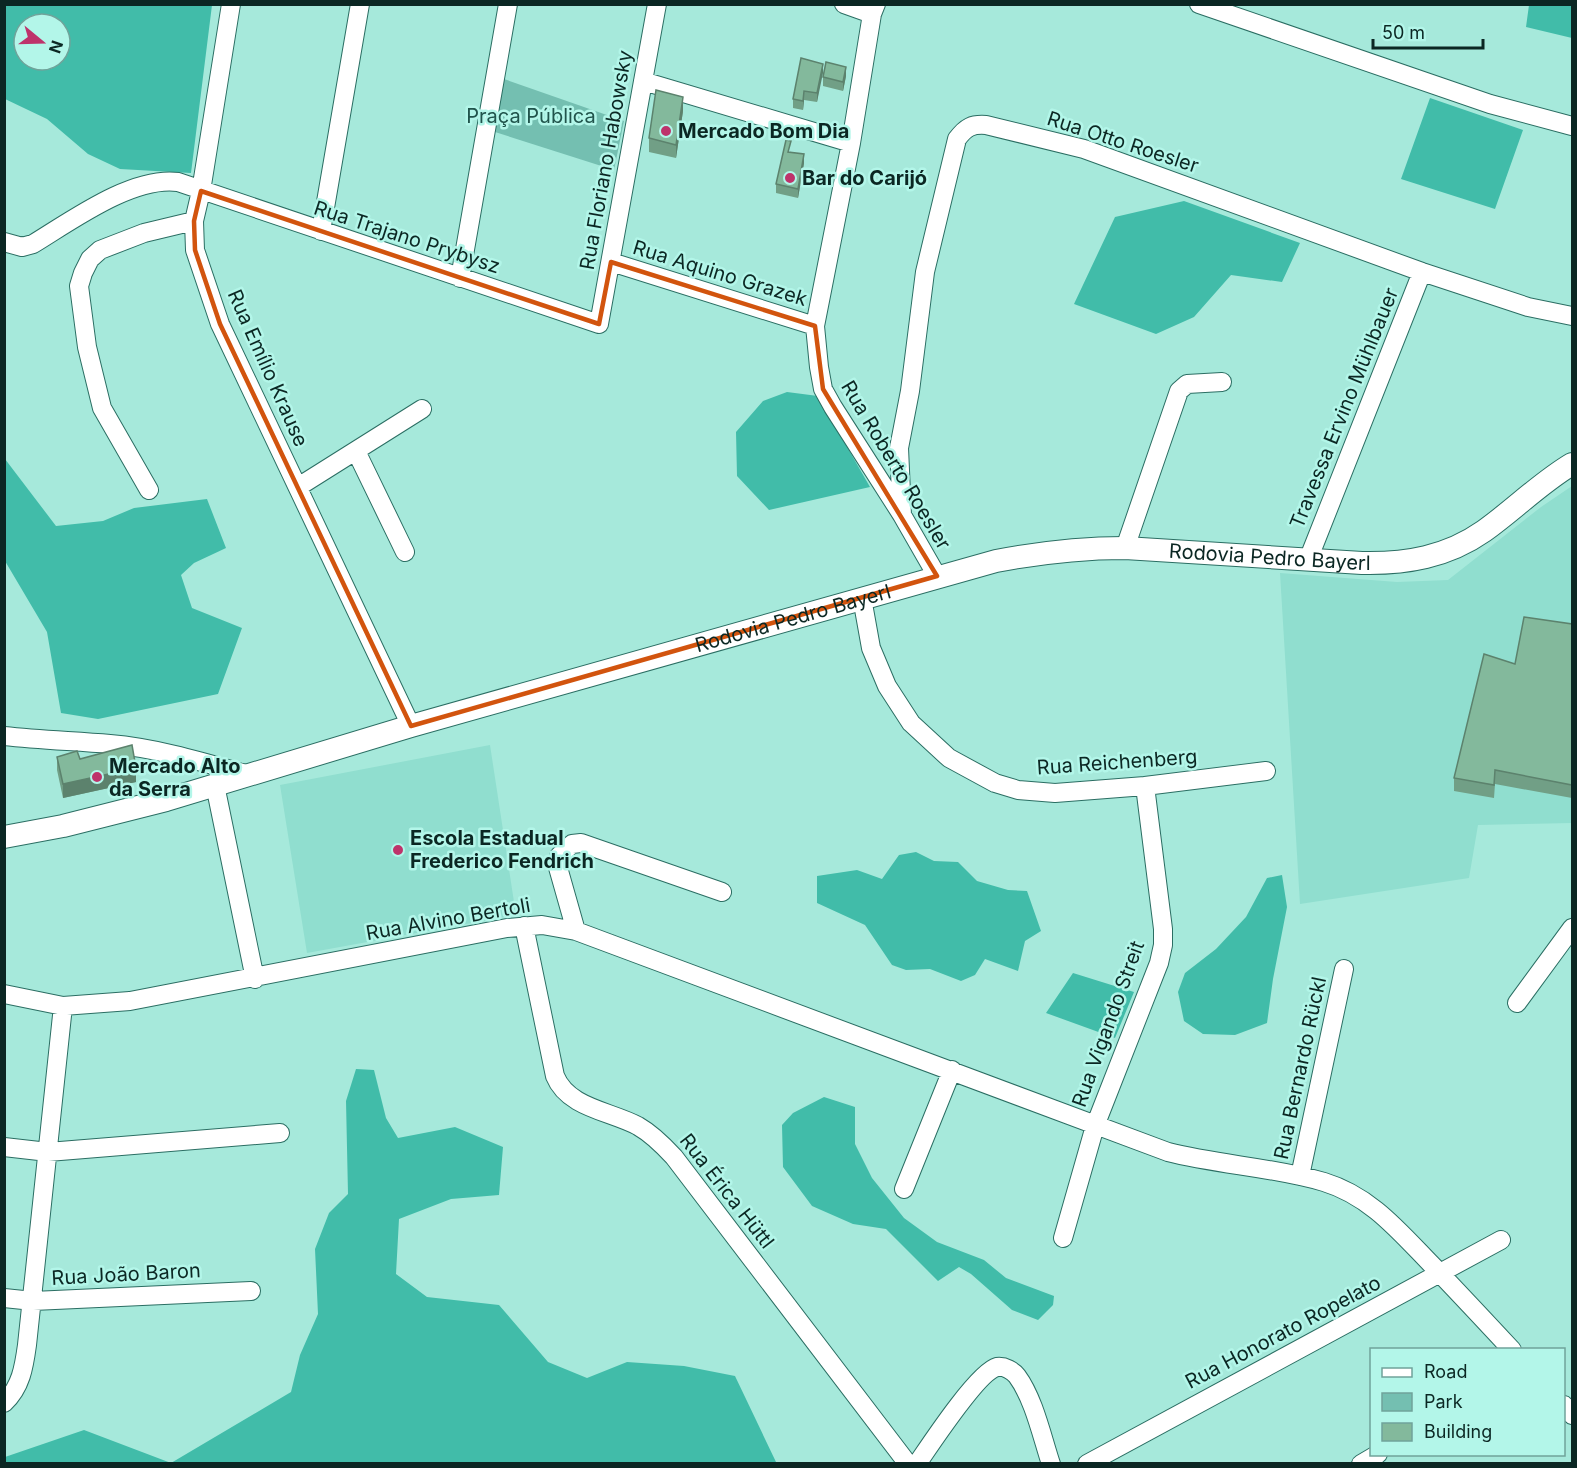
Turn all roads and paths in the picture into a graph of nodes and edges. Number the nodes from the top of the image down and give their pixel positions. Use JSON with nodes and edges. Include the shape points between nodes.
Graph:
{"nodes":[{"id":1,"x":231,"y":4,"type":"edge"},
{"id":2,"x":360,"y":4,"type":"edge"},
{"id":3,"x":508,"y":4,"type":"edge"},
{"id":4,"x":657,"y":4,"type":"edge"},
{"id":5,"x":844,"y":4,"type":"edge"},
{"id":6,"x":1199,"y":4,"type":"edge"},
{"id":7,"x":874,"y":9,"type":"edge"},
{"id":8,"x":643,"y":81,"type":"junction"},
{"id":9,"x":1572,"y":126,"type":"edge"},
{"id":10,"x":850,"y":143,"type":"junction"},
{"id":11,"x":201,"y":191,"type":"junction"},
{"id":12,"x":194,"y":220,"type":"junction"},
{"id":13,"x":321,"y":231,"type":"junction"},
{"id":14,"x":4,"y":242,"type":"edge"},
{"id":15,"x":611,"y":262,"type":"junction"},
{"id":16,"x":1422,"y":272,"type":"junction"},
{"id":17,"x":460,"y":278,"type":"junction"},
{"id":18,"x":1572,"y":316,"type":"edge"},
{"id":19,"x":599,"y":324,"type":"joint"},
{"id":20,"x":815,"y":326,"type":"junction"},
{"id":21,"x":1222,"y":382,"type":"dead end"},
{"id":22,"x":422,"y":409,"type":"dead end"},
{"id":23,"x":356,"y":450,"type":"junction"},
{"id":24,"x":1572,"y":464,"type":"edge"},
{"id":25,"x":298,"y":487,"type":"junction"},
{"id":26,"x":148,"y":490,"type":"dead end"},
{"id":27,"x":902,"y":515,"type":"junction"},
{"id":28,"x":1125,"y":548,"type":"junction"},
{"id":29,"x":405,"y":552,"type":"dead end"},
{"id":30,"x":1308,"y":560,"type":"junction"},
{"id":31,"x":937,"y":576,"type":"junction"},
{"id":32,"x":862,"y":598,"type":"junction"},
{"id":33,"x":411,"y":726,"type":"junction"},
{"id":34,"x":4,"y":736,"type":"edge"},
{"id":35,"x":1266,"y":771,"type":"dead end"},
{"id":36,"x":249,"y":775,"type":"junction"},
{"id":37,"x":215,"y":785,"type":"junction"},
{"id":38,"x":1145,"y":786,"type":"junction"},
{"id":39,"x":4,"y":837,"type":"edge"},
{"id":40,"x":722,"y":892,"type":"dead end"},
{"id":41,"x":524,"y":926,"type":"junction"},
{"id":42,"x":1572,"y":928,"type":"edge"},
{"id":43,"x":576,"y":931,"type":"junction"},
{"id":44,"x":1344,"y":969,"type":"dead end"},
{"id":45,"x":255,"y":979,"type":"junction"},
{"id":46,"x":4,"y":994,"type":"edge"},
{"id":47,"x":1517,"y":1003,"type":"dead end"},
{"id":48,"x":63,"y":1006,"type":"junction"},
{"id":49,"x":952,"y":1070,"type":"junction"},
{"id":50,"x":1095,"y":1126,"type":"junction"},
{"id":51,"x":280,"y":1133,"type":"dead end"},
{"id":52,"x":4,"y":1147,"type":"edge"},
{"id":53,"x":48,"y":1152,"type":"junction"},
{"id":54,"x":1300,"y":1176,"type":"junction"},
{"id":55,"x":904,"y":1189,"type":"dead end"},
{"id":56,"x":1063,"y":1238,"type":"dead end"},
{"id":57,"x":1501,"y":1240,"type":"dead end"},
{"id":58,"x":1440,"y":1273,"type":"junction"},
{"id":59,"x":251,"y":1291,"type":"dead end"},
{"id":60,"x":4,"y":1298,"type":"edge"},
{"id":61,"x":33,"y":1301,"type":"junction"},
{"id":62,"x":1510,"y":1348,"type":"edge"},
{"id":63,"x":4,"y":1403,"type":"edge"},
{"id":64,"x":1376,"y":1456,"type":"edge"},
{"id":65,"x":908,"y":1464,"type":"edge"},
{"id":66,"x":918,"y":1464,"type":"edge"},
{"id":67,"x":1051,"y":1464,"type":"edge"},
{"id":68,"x":1087,"y":1464,"type":"edge"},
{"id":69,"x":1361,"y":1464,"type":"edge"}],
"edges":[{"from":1,"to":11,"type":"street","name":"Rua Emílio Krause"},
{"from":2,"to":13,"type":"street"},
{"from":3,"to":17,"type":"street"},
{"from":4,"to":8,"type":"street","name":"Rua Floriano Habowsky"},
{"from":5,"to":7,"type":"street","name":"Rua Roberto Roesler"},
{"from":6,"to":9,"type":"street","via":[[1490,104]]},
{"from":7,"to":10,"type":"street","name":"Rua Roberto Roesler"},
{"from":8,"to":10,"type":"street"},
{"from":8,"to":15,"type":"street","name":"Rua Floriano Habowsky"},
{"from":10,"to":20,"type":"street","name":"Rua Roberto Roesler"},
{"from":11,"to":12,"type":"street","name":"Rua Emílio Krause"},
{"from":11,"to":13,"type":"street","name":"Rua Trajano Prybysz"},
{"from":11,"to":14,"type":"street","name":"Rua Trajano Prybysz","via":[[163,180],[95,206],[33,244],[22,247]]},
{"from":12,"to":25,"type":"street","name":"Rua Emílio Krause","via":[[195,250],[220,324]]},
{"from":12,"to":26,"type":"street","via":[[100,250],[90,259],[80,286],[87,347],[102,408]]},
{"from":13,"to":17,"type":"street","name":"Rua Trajano Prybysz"},
{"from":15,"to":19,"type":"street","name":"Rua Floriano Habowsky"},
{"from":15,"to":20,"type":"street","name":"Rua Aquino Grazek"},
{"from":16,"to":18,"type":"street","name":"Rua Otto Roesler","via":[[1528,307]]},
{"from":16,"to":27,"type":"street","name":"Rua Otto Roesler","via":[[1084,149],[972,124],[957,139],[925,272],[899,448]]},
{"from":16,"to":30,"type":"street","name":"Travessa Ervino Mühlbauer"},
{"from":17,"to":19,"type":"street","name":"Rua Trajano Prybysz"},
{"from":20,"to":27,"type":"street","name":"Rua Roberto Roesler","via":[[823,389]]},
{"from":21,"to":28,"type":"street","via":[[1187,384],[1179,391]]},
{"from":22,"to":23,"type":"street"},
{"from":23,"to":25,"type":"street"},
{"from":23,"to":29,"type":"street"},
{"from":24,"to":30,"type":"main road","name":"Rodovia Pedro Bayerl","via":[[1484,531],[1433,556],[1381,564]]},
{"from":25,"to":33,"type":"street","name":"Rua Emílio Krause"},
{"from":27,"to":31,"type":"street","name":"Rua Roberto Roesler"},
{"from":28,"to":30,"type":"main road","name":"Rodovia Pedro Bayerl"},
{"from":28,"to":31,"type":"main road","name":"Rodovia Pedro Bayerl","via":[[1019,556]]},
{"from":31,"to":32,"type":"main road","name":"Rodovia Pedro Bayerl"},
{"from":32,"to":33,"type":"main road","name":"Rodovia Pedro Bayerl"},
{"from":32,"to":38,"type":"street","name":"Rua Reichenberg","via":[[872,648],[887,686],[911,723],[949,758],[995,783],[1018,790],[1055,793]]},
{"from":33,"to":36,"type":"main road","name":"Rodovia Pedro Bayerl"},
{"from":34,"to":36,"type":"street","via":[[111,744],[178,755]]},
{"from":35,"to":38,"type":"street","name":"Rua Reichenberg"},
{"from":36,"to":37,"type":"main road","name":"Rodovia Pedro Bayerl"},
{"from":37,"to":39,"type":"main road","name":"Rodovia Pedro Bayerl","via":[[110,815]]},
{"from":37,"to":45,"type":"street"},
{"from":38,"to":50,"type":"street","name":"Rua Vigando Streit","via":[[1163,945]]},
{"from":40,"to":43,"type":"street","via":[[581,843],[572,844],[559,856],[557,864]]},
{"from":41,"to":43,"type":"street","name":"Rua Alvino Bertoli"},
{"from":41,"to":45,"type":"street","name":"Rua Alvino Bertoli"},
{"from":41,"to":65,"type":"street","name":"Rua Érica Hüttl","via":[[559,1087],[579,1102],[654,1136],[674,1156]]},
{"from":42,"to":47,"type":"street"},
{"from":43,"to":49,"type":"street","name":"Rua Alvino Bertoli"},
{"from":44,"to":54,"type":"street","name":"Rua Bernardo Rückl"},
{"from":45,"to":48,"type":"street","name":"Rua Alvino Bertoli","via":[[141,1000]]},
{"from":46,"to":48,"type":"street","name":"Rua Alvino Bertoli"},
{"from":48,"to":53,"type":"street"},
{"from":49,"to":50,"type":"street","name":"Rua Alvino Bertoli"},
{"from":49,"to":55,"type":"street"},
{"from":50,"to":54,"type":"street","name":"Rua Alvino Bertoli","via":[[1198,1160]]},
{"from":50,"to":56,"type":"street","name":"Rua Vigando Streit"},
{"from":51,"to":53,"type":"street"},
{"from":52,"to":53,"type":"street"},
{"from":53,"to":61,"type":"street"},
{"from":54,"to":58,"type":"street","name":"Rua Alvino Bertoli","via":[[1363,1199]]},
{"from":57,"to":58,"type":"street","name":"Rua Honorato Ropelato"},
{"from":58,"to":62,"type":"street","name":"Rua Alvino Bertoli"},
{"from":58,"to":68,"type":"street","name":"Rua Honorato Ropelato"},
{"from":59,"to":61,"type":"street","name":"Rua João Baron"},
{"from":60,"to":61,"type":"street","name":"Rua João Baron"},
{"from":61,"to":63,"type":"street","via":[[24,1367],[15,1391]]},
{"from":64,"to":69,"type":"street"},
{"from":66,"to":67,"type":"street","via":[[946,1422],[980,1381],[998,1367],[1017,1375]]}]}
